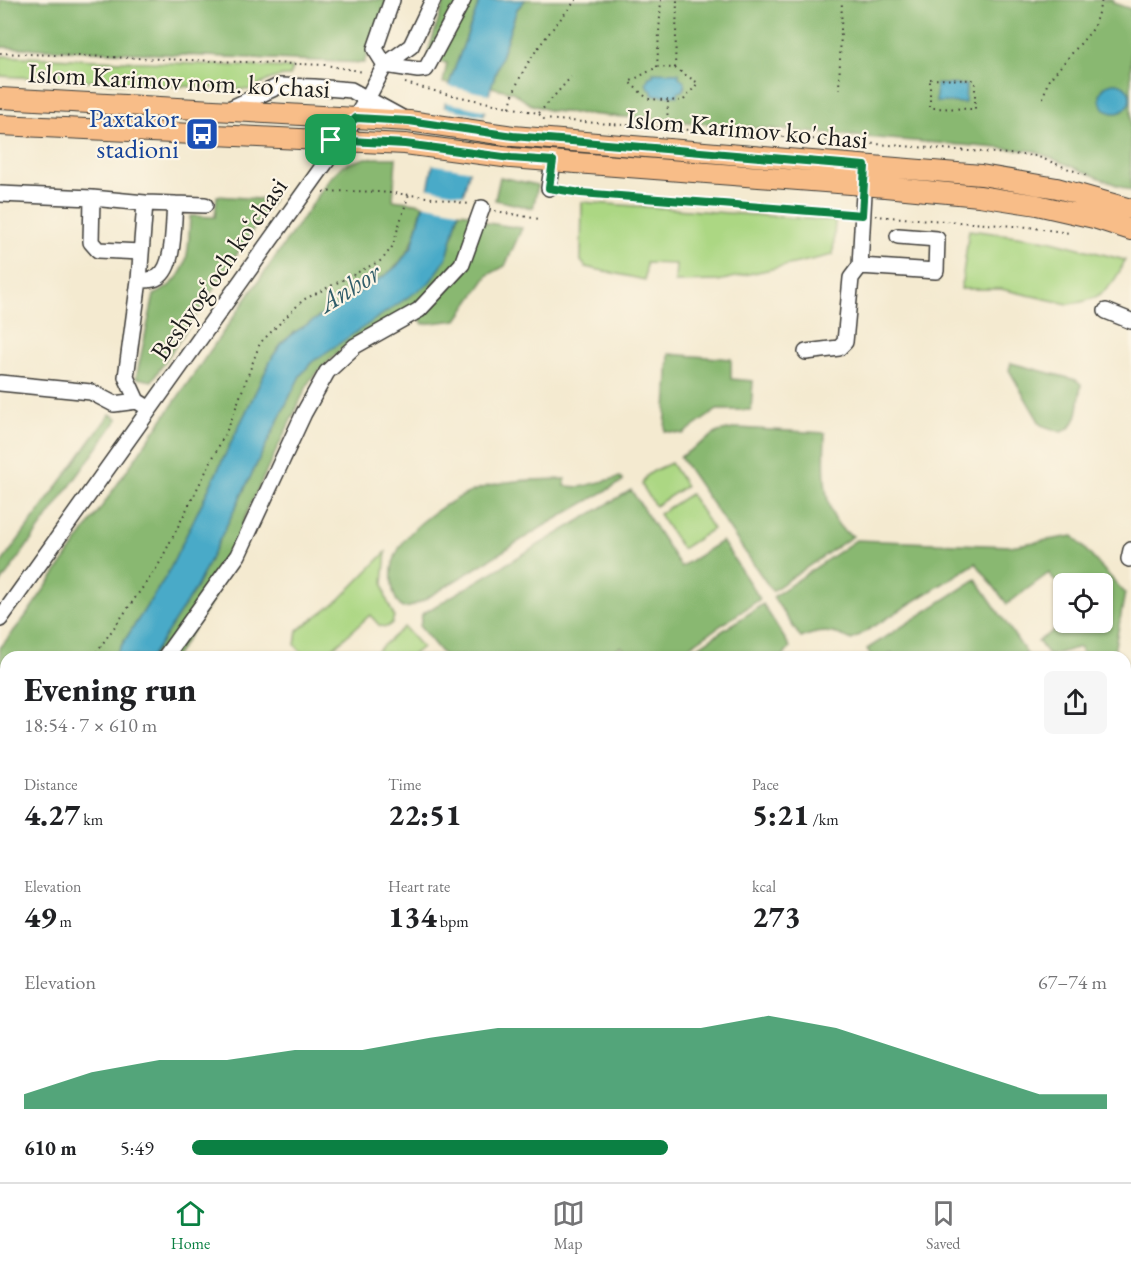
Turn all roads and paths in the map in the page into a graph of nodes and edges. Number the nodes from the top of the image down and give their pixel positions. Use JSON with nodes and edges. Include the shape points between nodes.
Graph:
{"nodes":[{"id":1,"x":392,"y":0,"type":"edge"},
{"id":2,"x":433,"y":0,"type":"edge"},
{"id":3,"x":463,"y":0,"type":"edge"},
{"id":4,"x":576,"y":0,"type":"edge"},
{"id":5,"x":661,"y":0,"type":"edge"},
{"id":6,"x":677,"y":0,"type":"edge"},
{"id":7,"x":842,"y":0,"type":"edge"},
{"id":8,"x":1102,"y":0,"type":"edge"},
{"id":9,"x":0,"y":53,"type":"edge"},
{"id":10,"x":385,"y":65,"type":"junction"},
{"id":11,"x":657,"y":67,"type":"junction"},
{"id":12,"x":675,"y":68,"type":"junction"},
{"id":13,"x":364,"y":72,"type":"dead end"},
{"id":14,"x":571,"y":77,"type":"dead end"},
{"id":15,"x":407,"y":84,"type":"dead end"},
{"id":16,"x":839,"y":90,"type":"dead end"},
{"id":17,"x":975,"y":95,"type":"joint"},
{"id":18,"x":10,"y":98,"type":"edge"},
{"id":19,"x":1043,"y":98,"type":"dead end"},
{"id":20,"x":368,"y":99,"type":"junction"},
{"id":21,"x":668,"y":100,"type":"junction"},
{"id":22,"x":510,"y":107,"type":"junction"},
{"id":23,"x":226,"y":111,"type":"junction"},
{"id":24,"x":538,"y":113,"type":"junction"},
{"id":25,"x":356,"y":118,"type":"junction"},
{"id":26,"x":409,"y":121,"type":"junction"},
{"id":27,"x":9,"y":125,"type":"edge"},
{"id":28,"x":666,"y":128,"type":"junction"},
{"id":29,"x":336,"y":140,"type":"junction"},
{"id":30,"x":553,"y":161,"type":"junction"},
{"id":31,"x":865,"y":176,"type":"junction"},
{"id":32,"x":1087,"y":176,"type":"dead end"},
{"id":33,"x":549,"y":188,"type":"joint"},
{"id":34,"x":317,"y":192,"type":"dead end"},
{"id":35,"x":0,"y":194,"type":"edge"},
{"id":36,"x":408,"y":194,"type":"junction"},
{"id":37,"x":92,"y":198,"type":"junction"},
{"id":38,"x":145,"y":202,"type":"junction"},
{"id":39,"x":175,"y":204,"type":"junction"},
{"id":40,"x":205,"y":205,"type":"dead end"},
{"id":41,"x":476,"y":206,"type":"junction"},
{"id":42,"x":1131,"y":209,"type":"edge"},
{"id":43,"x":862,"y":215,"type":"junction"},
{"id":44,"x":539,"y":219,"type":"dead end"},
{"id":45,"x":1131,"y":230,"type":"edge"},
{"id":46,"x":1069,"y":233,"type":"dead end"},
{"id":47,"x":898,"y":236,"type":"dead end"},
{"id":48,"x":141,"y":252,"type":"junction"},
{"id":49,"x":860,"y":266,"type":"junction"},
{"id":50,"x":139,"y":280,"type":"junction"},
{"id":51,"x":1106,"y":311,"type":"dead end"},
{"id":52,"x":1131,"y":321,"type":"edge"},
{"id":53,"x":806,"y":352,"type":"dead end"},
{"id":54,"x":0,"y":384,"type":"edge"},
{"id":55,"x":145,"y":406,"type":"junction"},
{"id":56,"x":0,"y":607,"type":"edge"},
{"id":57,"x":0,"y":619,"type":"edge"},
{"id":58,"x":97,"y":651,"type":"edge"},
{"id":59,"x":169,"y":651,"type":"edge"}],
"edges":[{"from":1,"to":10,"type":"street","via":[[375,49]]},
{"from":2,"to":10,"type":"street","via":[[411,46]]},
{"from":3,"to":10,"type":"street","via":[[426,69]]},
{"from":4,"to":22,"type":"path","via":[[541,43],[512,92]]},
{"from":5,"to":11,"type":"path"},
{"from":6,"to":12,"type":"path"},
{"from":7,"to":16,"type":"path"},
{"from":8,"to":19,"type":"path","via":[[1093,29],[1048,81]]},
{"from":9,"to":13,"type":"path","via":[[325,65]]},
{"from":10,"to":20,"type":"street","name":"Beshyogʻoch koʻchasi"},
{"from":11,"to":12,"type":"path"},
{"from":11,"to":21,"type":"path","via":[[629,82],[648,99]]},
{"from":12,"to":21,"type":"path","via":[[698,83],[683,101]]},
{"from":14,"to":24,"type":"path"},
{"from":15,"to":22,"type":"path"},
{"from":17,"to":17,"type":"path","via":[[975,80],[930,79],[930,108],[975,109]]},
{"from":18,"to":23,"type":"main road","name":"Islom Karimov nom. ko'chasi"},
{"from":18,"to":27,"type":"main road"},
{"from":20,"to":23,"type":"street","via":[[351,90],[279,86]]},
{"from":20,"to":25,"type":"street","name":"Beshyogʻoch koʻchasi"},
{"from":20,"to":26,"type":"street"},
{"from":21,"to":28,"type":"path"},
{"from":22,"to":24,"type":"path"},
{"from":23,"to":25,"type":"main road","name":"Islom Karimov nom. ko'chasi"},
{"from":24,"to":28,"type":"path","via":[[544,119]]},
{"from":25,"to":26,"type":"main road","name":"Islom Karimov ko'chasi"},
{"from":25,"to":29,"type":"street","name":"Beshyogʻoch koʻchasi"},
{"from":26,"to":31,"type":"main road","name":"Islom Karimov ko'chasi"},
{"from":27,"to":29,"type":"main road","name":"Islom Karimov nom. ko'chasi"},
{"from":28,"to":32,"type":"path","via":[[1036,156]]},
{"from":29,"to":30,"type":"main road","name":"Islom Karimov ko'chasi"},
{"from":29,"to":55,"type":"street","name":"Beshyogʻoch koʻchasi"},
{"from":30,"to":31,"type":"main road","name":"Islom Karimov ko'chasi"},
{"from":30,"to":33,"type":"street"},
{"from":31,"to":42,"type":"main road","name":"Islom Karimov ko'chasi","via":[[981,175],[1082,194]]},
{"from":31,"to":43,"type":"street"},
{"from":31,"to":45,"type":"main road","name":"Islom Karimov ko'chasi","via":[[1036,205]]},
{"from":33,"to":43,"type":"path"},
{"from":34,"to":36,"type":"path","via":[[363,190]]},
{"from":35,"to":37,"type":"street"},
{"from":36,"to":41,"type":"path"},
{"from":36,"to":58,"type":"path","via":[[392,247],[382,260],[303,300],[260,343],[229,426],[158,566]]},
{"from":37,"to":38,"type":"street"},
{"from":37,"to":48,"type":"street","via":[[91,242],[98,250]]},
{"from":38,"to":39,"type":"street"},
{"from":38,"to":48,"type":"street"},
{"from":39,"to":40,"type":"street"},
{"from":39,"to":50,"type":"street","via":[[165,270],[152,280]]},
{"from":41,"to":44,"type":"path"},
{"from":41,"to":59,"type":"street","via":[[462,264],[419,310],[355,346],[327,372],[238,555]]},
{"from":43,"to":46,"type":"path"},
{"from":43,"to":49,"type":"street"},
{"from":47,"to":49,"type":"street","via":[[938,239],[936,271]]},
{"from":48,"to":50,"type":"street"},
{"from":49,"to":53,"type":"street","via":[[851,278],[845,342],[839,348]]},
{"from":50,"to":55,"type":"street","via":[[126,377]]},
{"from":51,"to":52,"type":"street"},
{"from":54,"to":55,"type":"street","via":[[91,392],[114,404]]},
{"from":55,"to":56,"type":"street","name":"Beshyogʻoch koʻchasi"},
{"from":55,"to":57,"type":"street","name":"Beshyogʻoch koʻchasi"}]}
